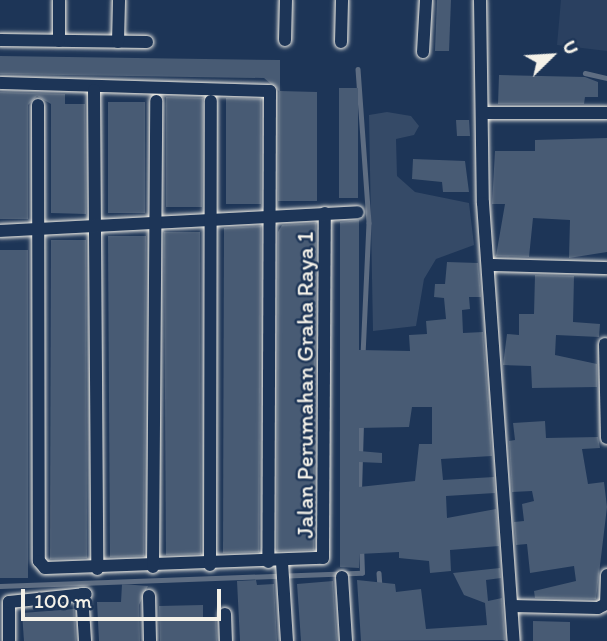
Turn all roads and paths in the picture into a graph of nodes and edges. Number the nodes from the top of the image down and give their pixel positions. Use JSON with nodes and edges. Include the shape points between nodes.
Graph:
{"nodes":[{"id":1,"x":59,"y":0,"type":"edge"},
{"id":2,"x":119,"y":0,"type":"edge"},
{"id":3,"x":286,"y":0,"type":"edge"},
{"id":4,"x":342,"y":0,"type":"edge"},
{"id":5,"x":426,"y":0,"type":"edge"},
{"id":6,"x":480,"y":0,"type":"edge"},
{"id":7,"x":0,"y":40,"type":"edge"},
{"id":8,"x":285,"y":40,"type":"dead end"},
{"id":9,"x":59,"y":41,"type":"junction"},
{"id":10,"x":118,"y":42,"type":"junction"},
{"id":11,"x":147,"y":42,"type":"dead end"},
{"id":12,"x":341,"y":43,"type":"dead end"},
{"id":13,"x":423,"y":52,"type":"dead end"},
{"id":14,"x":0,"y":83,"type":"edge"},
{"id":15,"x":94,"y":90,"type":"junction"},
{"id":16,"x":156,"y":101,"type":"dead end"},
{"id":17,"x":211,"y":101,"type":"dead end"},
{"id":18,"x":38,"y":105,"type":"dead end"},
{"id":19,"x":483,"y":113,"type":"junction"},
{"id":20,"x":607,"y":113,"type":"edge"},
{"id":21,"x":357,"y":212,"type":"dead end"},
{"id":22,"x":325,"y":213,"type":"junction"},
{"id":23,"x":268,"y":214,"type":"junction"},
{"id":24,"x":212,"y":217,"type":"junction"},
{"id":25,"x":155,"y":224,"type":"junction"},
{"id":26,"x":38,"y":228,"type":"junction"},
{"id":27,"x":97,"y":229,"type":"junction"},
{"id":28,"x":0,"y":231,"type":"edge"},
{"id":29,"x":490,"y":265,"type":"junction"},
{"id":30,"x":607,"y":268,"type":"edge"},
{"id":31,"x":605,"y":344,"type":"dead end"},
{"id":32,"x":607,"y":438,"type":"edge"},
{"id":33,"x":268,"y":562,"type":"junction"},
{"id":34,"x":210,"y":565,"type":"junction"},
{"id":35,"x":153,"y":567,"type":"junction"},
{"id":36,"x":283,"y":568,"type":"junction"},
{"id":37,"x":97,"y":569,"type":"junction"},
{"id":38,"x":607,"y":575,"type":"edge"},
{"id":39,"x":342,"y":577,"type":"dead end"},
{"id":40,"x":149,"y":596,"type":"dead end"},
{"id":41,"x":512,"y":606,"type":"junction"},
{"id":42,"x":225,"y":614,"type":"dead end"},
{"id":43,"x":9,"y":641,"type":"edge"},
{"id":44,"x":85,"y":641,"type":"edge"},
{"id":45,"x":150,"y":641,"type":"edge"},
{"id":46,"x":226,"y":641,"type":"edge"},
{"id":47,"x":287,"y":641,"type":"edge"},
{"id":48,"x":346,"y":641,"type":"edge"},
{"id":49,"x":514,"y":641,"type":"edge"}],
"edges":[{"from":1,"to":9,"type":"street"},
{"from":2,"to":10,"type":"street"},
{"from":3,"to":8,"type":"street"},
{"from":4,"to":12,"type":"street"},
{"from":5,"to":13,"type":"street"},
{"from":6,"to":19,"type":"street"},
{"from":7,"to":9,"type":"street"},
{"from":9,"to":10,"type":"street"},
{"from":10,"to":11,"type":"street"},
{"from":14,"to":15,"type":"street","via":[[67,82]]},
{"from":15,"to":23,"type":"street","name":"Jalan Perumahan Graha Raya 1","via":[[270,91]]},
{"from":15,"to":27,"type":"street"},
{"from":16,"to":25,"type":"street"},
{"from":17,"to":24,"type":"street"},
{"from":18,"to":26,"type":"street","name":"Jalan Perumahan Graha Raya 1"},
{"from":19,"to":20,"type":"street"},
{"from":19,"to":29,"type":"street"},
{"from":21,"to":22,"type":"street"},
{"from":22,"to":23,"type":"street","name":"Jalan Perumahan Graha Raya 1"},
{"from":22,"to":36,"type":"street","name":"Jalan Perumahan Graha Raya 1","via":[[326,552],[319,560]]},
{"from":23,"to":24,"type":"street","name":"Jalan Perumahan Graha Raya 1"},
{"from":23,"to":33,"type":"street","name":"Jalan Perumahan Graha Raya 1"},
{"from":24,"to":25,"type":"street","name":"Jalan Perumahan Graha Raya 1"},
{"from":24,"to":34,"type":"street"},
{"from":25,"to":27,"type":"street","name":"Jalan Perumahan Graha Raya 1"},
{"from":25,"to":35,"type":"street"},
{"from":26,"to":27,"type":"street","name":"Jalan Perumahan Graha Raya 1"},
{"from":26,"to":28,"type":"street","name":"Jalan Perumahan Graha Raya 1"},
{"from":26,"to":37,"type":"street","name":"Jalan Perumahan Graha Raya 1","via":[[39,561],[45,568]]},
{"from":27,"to":37,"type":"street"},
{"from":29,"to":30,"type":"street"},
{"from":29,"to":41,"type":"street"},
{"from":31,"to":32,"type":"street"},
{"from":33,"to":34,"type":"street","name":"Jalan Perumahan Graha Raya 1"},
{"from":33,"to":36,"type":"street","name":"Jalan Perumahan Graha Raya 1"},
{"from":34,"to":35,"type":"street","name":"Jalan Perumahan Graha Raya 1"},
{"from":35,"to":37,"type":"street","name":"Jalan Perumahan Graha Raya 1"},
{"from":36,"to":47,"type":"street"},
{"from":38,"to":41,"type":"street","via":[[606,604],[598,608]]},
{"from":39,"to":48,"type":"street"},
{"from":40,"to":45,"type":"street"},
{"from":41,"to":49,"type":"street"},
{"from":42,"to":46,"type":"street"},
{"from":43,"to":44,"type":"street","via":[[9,602],[84,594]]}]}
